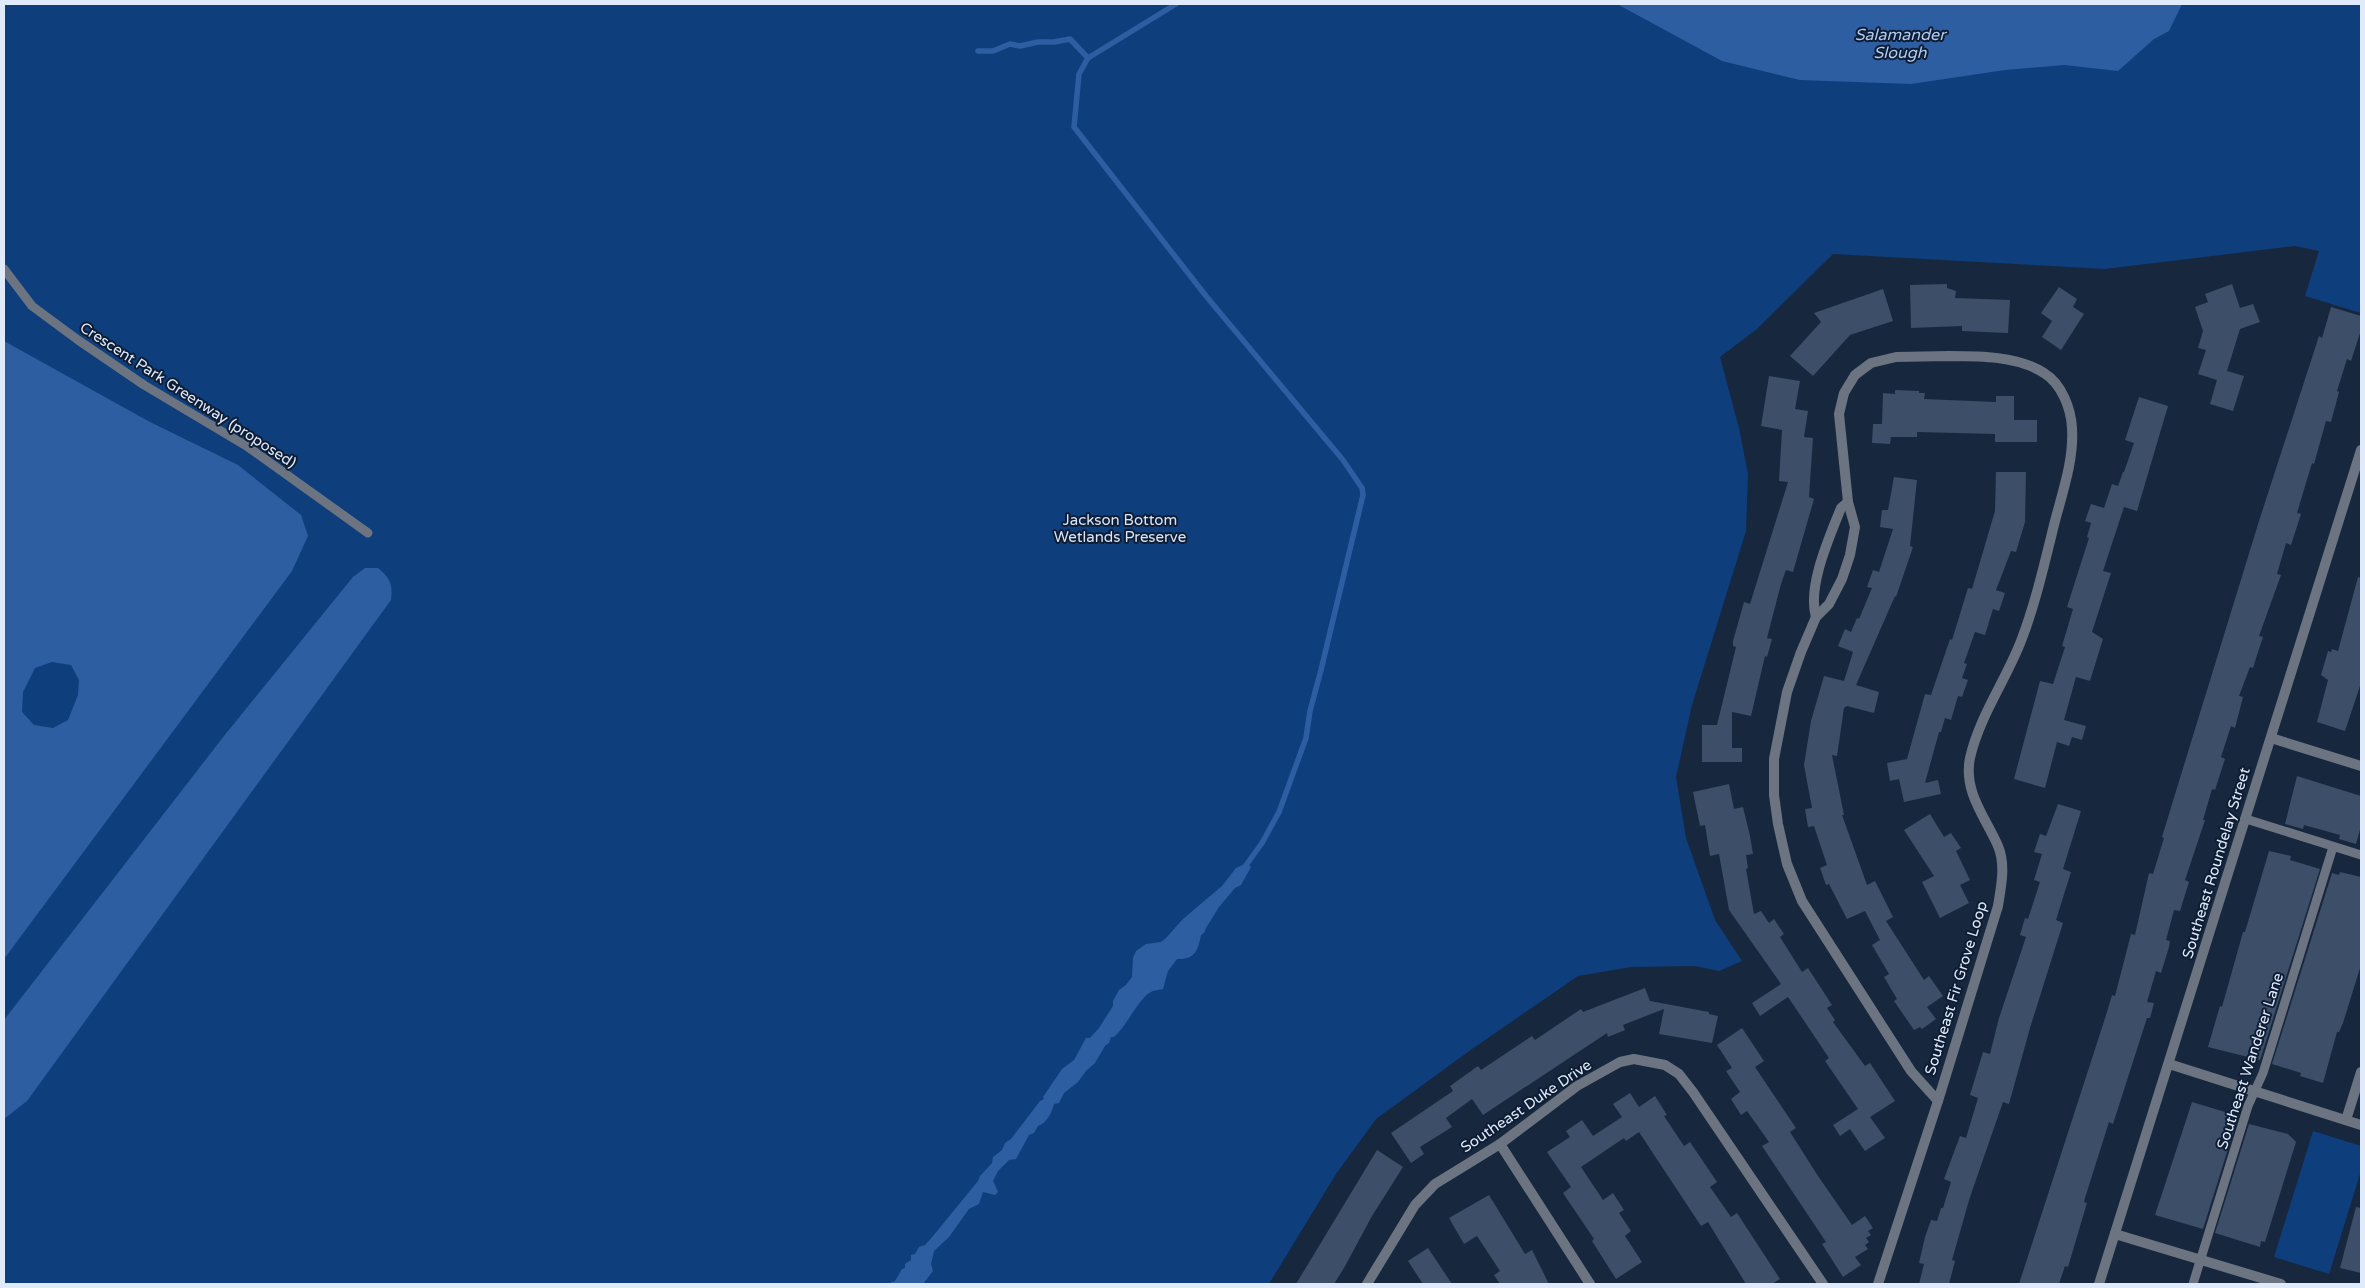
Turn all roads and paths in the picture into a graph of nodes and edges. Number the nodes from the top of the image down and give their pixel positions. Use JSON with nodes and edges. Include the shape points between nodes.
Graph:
{"nodes":[{"id":1,"x":4,"y":269,"type":"edge"},
{"id":2,"x":2361,"y":450,"type":"edge"},
{"id":3,"x":1848,"y":502,"type":"junction"},
{"id":4,"x":368,"y":533,"type":"dead end"},
{"id":5,"x":1816,"y":618,"type":"junction"},
{"id":6,"x":2271,"y":738,"type":"junction"},
{"id":7,"x":2361,"y":766,"type":"edge"},
{"id":8,"x":2246,"y":819,"type":"junction"},
{"id":9,"x":2333,"y":847,"type":"junction"},
{"id":10,"x":2361,"y":855,"type":"edge"},
{"id":11,"x":2169,"y":1064,"type":"junction"},
{"id":12,"x":2361,"y":1072,"type":"edge"},
{"id":13,"x":2255,"y":1092,"type":"junction"},
{"id":14,"x":1938,"y":1101,"type":"junction"},
{"id":15,"x":2346,"y":1120,"type":"junction"},
{"id":16,"x":2361,"y":1125,"type":"edge"},
{"id":17,"x":1500,"y":1144,"type":"junction"},
{"id":18,"x":2115,"y":1234,"type":"junction"},
{"id":19,"x":2201,"y":1260,"type":"junction"},
{"id":20,"x":1368,"y":1284,"type":"edge"},
{"id":21,"x":1590,"y":1284,"type":"edge"},
{"id":22,"x":1823,"y":1284,"type":"edge"},
{"id":23,"x":1878,"y":1284,"type":"edge"},
{"id":24,"x":2099,"y":1284,"type":"edge"},
{"id":25,"x":2193,"y":1284,"type":"edge"},
{"id":26,"x":2281,"y":1284,"type":"edge"}],
"edges":[{"from":1,"to":4,"type":"lane","name":"Crescent Park Greenway (proposed)","via":[[32,306],[47,318],[144,386],[248,447]]},
{"from":2,"to":6,"type":"street","name":"Southeast Roundelay Street"},
{"from":3,"to":5,"type":"street","name":"Southeast Fir Grove Loop","via":[[1841,508],[1818,578],[1813,607]]},
{"from":3,"to":5,"type":"street","name":"Southeast Fir Grove Loop","via":[[1854,527],[1850,555],[1829,604]]},
{"from":3,"to":14,"type":"street","name":"Southeast Fir Grove Loop","via":[[1839,414],[1844,393],[1855,375],[1871,363],[1896,357],[1983,356],[2044,373],[2063,395],[2072,428],[2071,452],[2043,568],[2022,639],[1980,730],[1970,760],[1975,802],[1999,848],[2002,873],[1998,906]]},
{"from":5,"to":14,"type":"street","name":"Southeast Fir Grove Loop","via":[[1787,692],[1774,759],[1775,804],[1787,864],[1802,901],[1911,1071]]},
{"from":6,"to":7,"type":"street"},
{"from":6,"to":8,"type":"street","name":"Southeast Roundelay Street"},
{"from":8,"to":9,"type":"lane"},
{"from":8,"to":11,"type":"street","name":"Southeast Roundelay Street"},
{"from":9,"to":10,"type":"lane"},
{"from":9,"to":13,"type":"lane","name":"Southeast Wanderer Lane"},
{"from":11,"to":13,"type":"street"},
{"from":11,"to":18,"type":"street","name":"Southeast Roundelay Street"},
{"from":12,"to":15,"type":"street"},
{"from":13,"to":15,"type":"street"},
{"from":13,"to":19,"type":"lane","name":"Southeast Wanderer Lane"},
{"from":14,"to":23,"type":"street","name":"Southeast Fir Grove Loop"},
{"from":15,"to":16,"type":"street"},
{"from":17,"to":20,"type":"street","name":"Southeast Duke Drive","via":[[1435,1184],[1415,1205]]},
{"from":17,"to":21,"type":"street"},
{"from":17,"to":22,"type":"street","name":"Southeast Duke Drive","via":[[1577,1086],[1620,1062],[1634,1059],[1666,1065],[1679,1074],[1693,1092]]},
{"from":18,"to":19,"type":"street"},
{"from":18,"to":24,"type":"street","name":"Southeast Roundelay Street"},
{"from":19,"to":25,"type":"lane","name":"Southeast Wanderer Lane"},
{"from":19,"to":26,"type":"street"}]}
